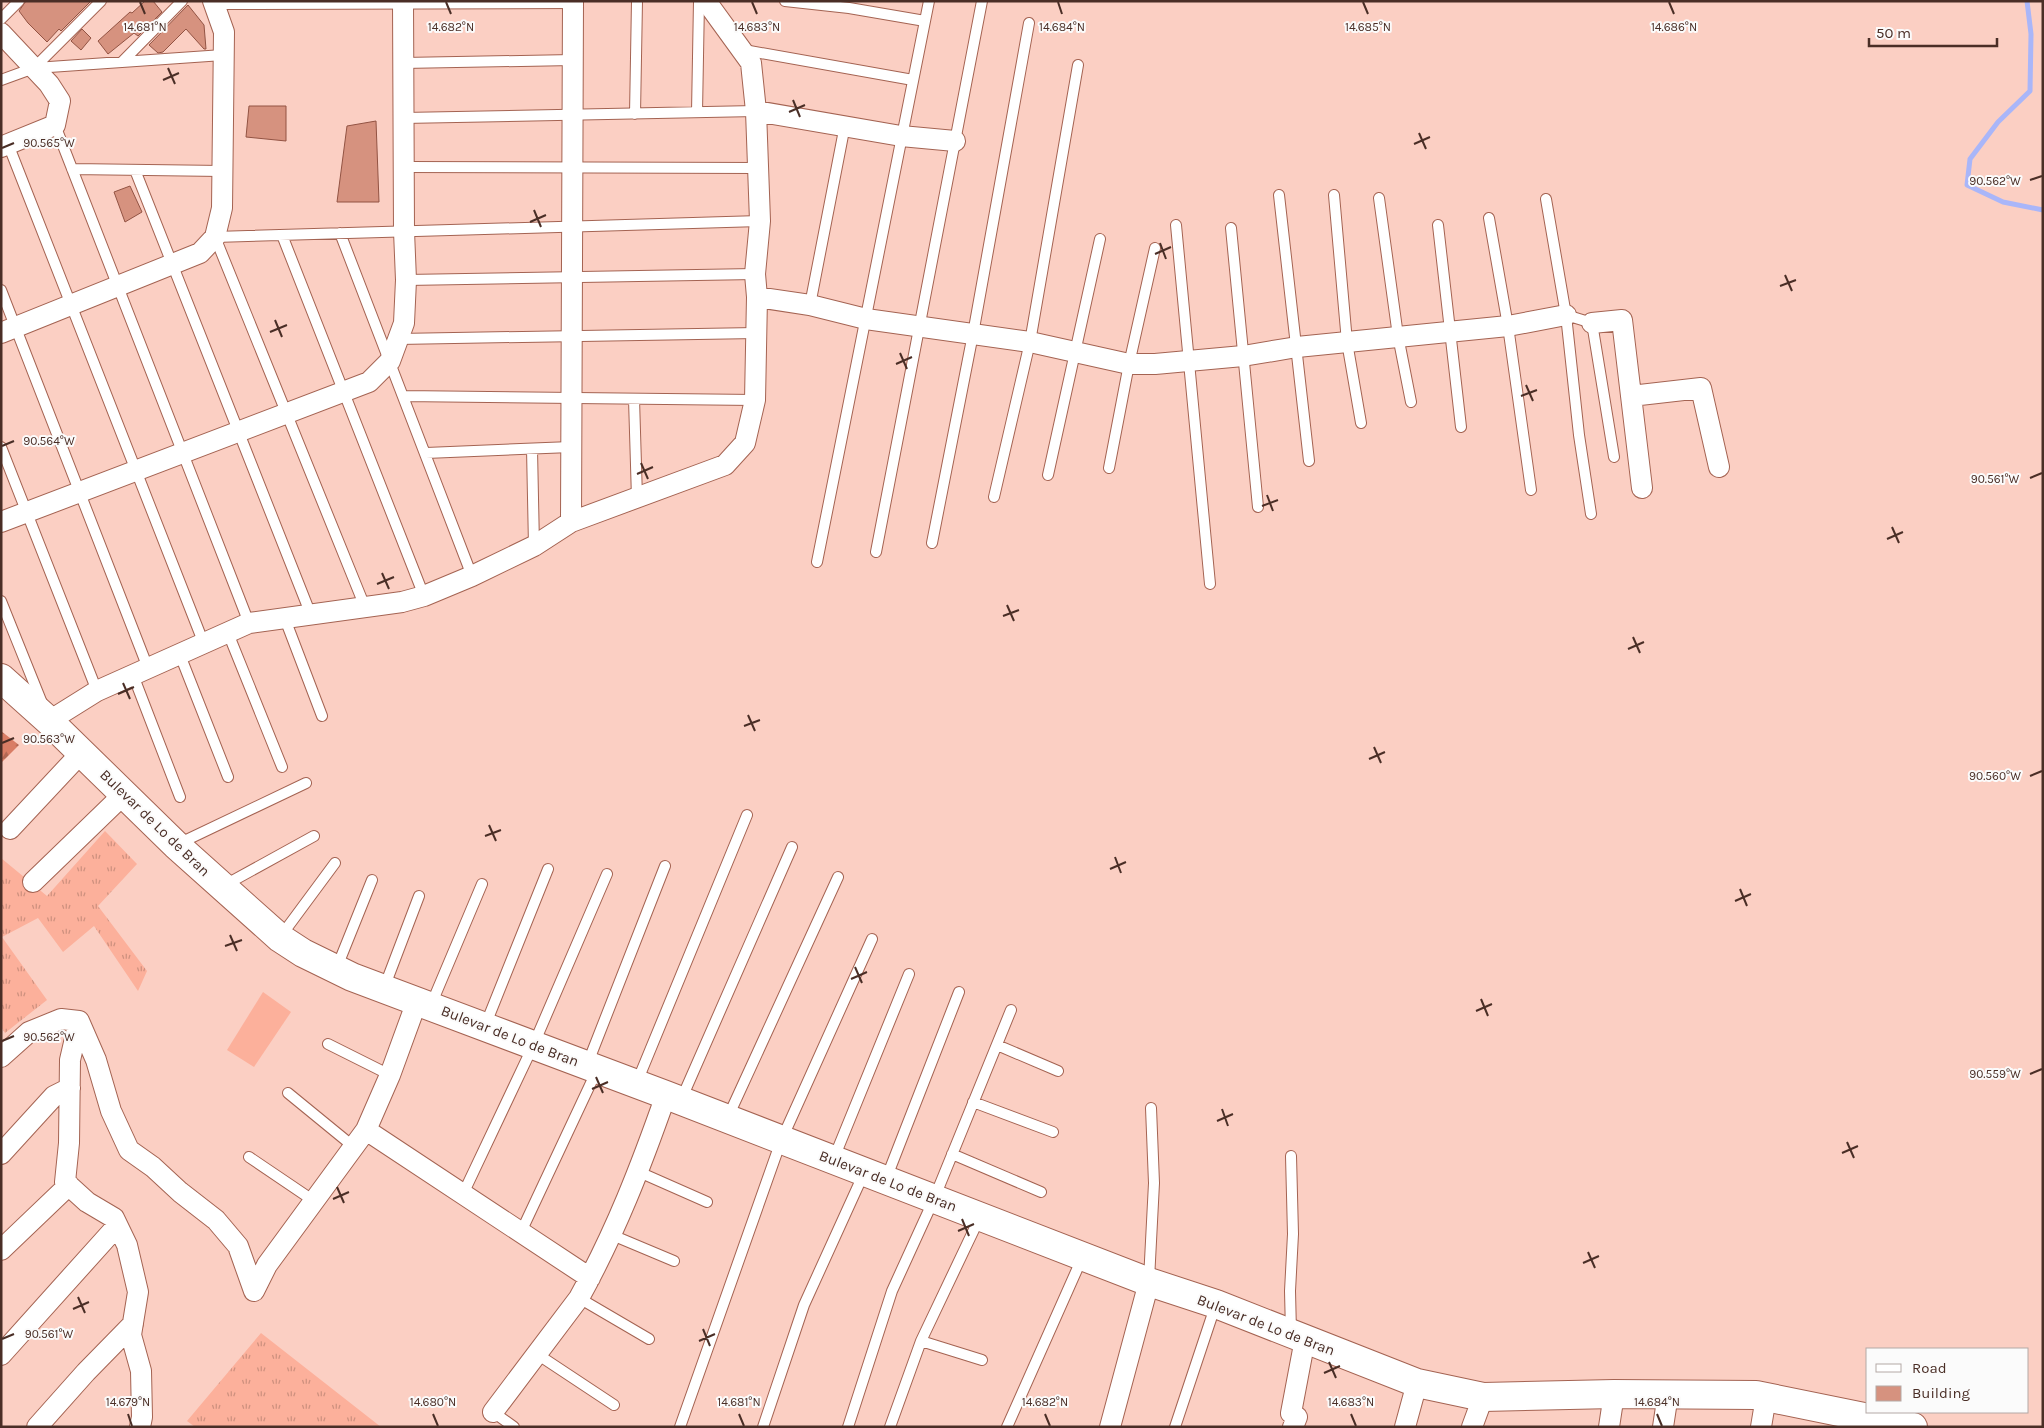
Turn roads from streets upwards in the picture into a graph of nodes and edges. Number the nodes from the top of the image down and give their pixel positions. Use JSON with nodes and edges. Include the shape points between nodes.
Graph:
{"nodes":[{"id":1,"x":706,"y":1,"type":"edge"},
{"id":2,"x":214,"y":2,"type":"edge"},
{"id":3,"x":403,"y":2,"type":"edge"},
{"id":4,"x":573,"y":2,"type":"edge"},
{"id":5,"x":1,"y":33,"type":"edge"},
{"id":6,"x":756,"y":111,"type":"junction"},
{"id":7,"x":955,"y":141,"type":"road end"},
{"id":8,"x":5,"y":146,"type":"edge"},
{"id":9,"x":757,"y":297,"type":"junction"},
{"id":10,"x":1566,"y":316,"type":"road end"},
{"id":11,"x":1592,"y":323,"type":"road end"},
{"id":12,"x":8,"y":330,"type":"edge"},
{"id":13,"x":1631,"y":396,"type":"junction"},
{"id":14,"x":1719,"y":467,"type":"dead end"},
{"id":15,"x":1642,"y":488,"type":"dead end"},
{"id":16,"x":1,"y":522,"type":"edge"},
{"id":17,"x":571,"y":522,"type":"junction"},
{"id":18,"x":1,"y":678,"type":"edge"},
{"id":19,"x":49,"y":721,"type":"junction"},
{"id":20,"x":82,"y":752,"type":"junction"},
{"id":21,"x":124,"y":794,"type":"junction"},
{"id":22,"x":10,"y":829,"type":"dead end"},
{"id":23,"x":33,"y":882,"type":"dead end"},
{"id":24,"x":424,"y":1004,"type":"junction"},
{"id":25,"x":79,"y":1021,"type":"junction"},
{"id":26,"x":1,"y":1057,"type":"edge"},
{"id":27,"x":70,"y":1088,"type":"junction"},
{"id":28,"x":673,"y":1098,"type":"junction"},
{"id":29,"x":366,"y":1130,"type":"junction"},
{"id":30,"x":1,"y":1154,"type":"edge"},
{"id":31,"x":68,"y":1185,"type":"junction"},
{"id":32,"x":117,"y":1226,"type":"junction"},
{"id":33,"x":1,"y":1250,"type":"edge"},
{"id":34,"x":590,"y":1278,"type":"junction"},
{"id":35,"x":1148,"y":1282,"type":"junction"},
{"id":36,"x":133,"y":1324,"type":"junction"},
{"id":37,"x":1298,"y":1336,"type":"junction"},
{"id":38,"x":1,"y":1354,"type":"edge"},
{"id":39,"x":1417,"y":1383,"type":"junction"},
{"id":40,"x":1614,"y":1394,"type":"junction"},
{"id":41,"x":1668,"y":1394,"type":"junction"},
{"id":42,"x":1482,"y":1397,"type":"junction"},
{"id":43,"x":1766,"y":1397,"type":"junction"},
{"id":44,"x":493,"y":1412,"type":"road end"},
{"id":45,"x":37,"y":1427,"type":"edge"},
{"id":46,"x":140,"y":1427,"type":"edge"},
{"id":47,"x":1110,"y":1427,"type":"edge"},
{"id":48,"x":1293,"y":1427,"type":"edge"},
{"id":49,"x":1405,"y":1427,"type":"edge"},
{"id":50,"x":1472,"y":1427,"type":"edge"},
{"id":51,"x":1609,"y":1427,"type":"edge"},
{"id":52,"x":1663,"y":1427,"type":"edge"},
{"id":53,"x":1761,"y":1427,"type":"edge"},
{"id":54,"x":1913,"y":1427,"type":"edge"}],
"edges":[{"from":1,"to":6,"type":"street","via":[[751,63]]},
{"from":2,"to":12,"type":"street","via":[[224,32],[222,208],[215,236],[200,252]]},
{"from":3,"to":16,"type":"street","via":[[406,280],[404,322],[390,361],[369,382]]},
{"from":4,"to":17,"type":"street"},
{"from":5,"to":8,"type":"street","via":[[49,84],[60,101],[55,125]]},
{"from":6,"to":7,"type":"street","via":[[901,136]]},
{"from":6,"to":9,"type":"street","via":[[760,221],[755,274]]},
{"from":9,"to":10,"type":"street","via":[[810,305],[866,319],[1030,342],[1129,364],[1243,356],[1297,347],[1508,326]]},
{"from":9,"to":17,"type":"street","via":[[755,400],[745,444],[725,465]]},
{"from":11,"to":13,"type":"street","via":[[1622,320]]},
{"from":13,"to":14,"type":"street","via":[[1701,388]]},
{"from":13,"to":15,"type":"street"},
{"from":17,"to":19,"type":"street","via":[[534,546],[424,596],[402,602],[249,623],[97,691]]},
{"from":18,"to":19,"type":"street","name":"Bulevar de Lo de Bran"},
{"from":19,"to":20,"type":"street","name":"Bulevar de Lo de Bran"},
{"from":20,"to":21,"type":"street","name":"Bulevar de Lo de Bran"},
{"from":20,"to":22,"type":"street"},
{"from":21,"to":23,"type":"street"},
{"from":21,"to":24,"type":"street","name":"Bulevar de Lo de Bran","via":[[280,938],[336,969]]},
{"from":24,"to":28,"type":"street","name":"Bulevar de Lo de Bran"},
{"from":24,"to":29,"type":"street"},
{"from":25,"to":26,"type":"street","via":[[61,1019],[30,1032]]},
{"from":25,"to":27,"type":"street","via":[[70,1060]]},
{"from":25,"to":29,"type":"street","via":[[96,1060],[111,1111],[129,1150],[216,1220],[238,1246],[254,1291],[267,1265]]},
{"from":27,"to":30,"type":"street","via":[[54,1096]]},
{"from":27,"to":31,"type":"street","via":[[65,1182]]},
{"from":28,"to":34,"type":"street"},
{"from":28,"to":35,"type":"street","name":"Bulevar de Lo de Bran"},
{"from":29,"to":34,"type":"street"},
{"from":31,"to":32,"type":"street","via":[[114,1218]]},
{"from":31,"to":33,"type":"street"},
{"from":32,"to":36,"type":"street","via":[[127,1245],[138,1292]]},
{"from":32,"to":38,"type":"street"},
{"from":34,"to":44,"type":"street","via":[[579,1298]]},
{"from":35,"to":37,"type":"street","name":"Bulevar de Lo de Bran"},
{"from":35,"to":47,"type":"street"},
{"from":36,"to":45,"type":"street"},
{"from":36,"to":46,"type":"street","via":[[131,1335],[141,1371]]},
{"from":37,"to":39,"type":"street","name":"Bulevar de Lo de Bran"},
{"from":37,"to":48,"type":"street","via":[[1291,1413],[1297,1417]]},
{"from":39,"to":42,"type":"street","name":"Bulevar de Lo de Bran"},
{"from":39,"to":49,"type":"street"},
{"from":40,"to":41,"type":"street","name":"Bulevar de Lo de Bran"},
{"from":40,"to":42,"type":"street","name":"Bulevar de Lo de Bran"},
{"from":40,"to":51,"type":"street"},
{"from":41,"to":43,"type":"street","name":"Bulevar de Lo de Bran"},
{"from":41,"to":52,"type":"street"},
{"from":42,"to":50,"type":"street"},
{"from":43,"to":53,"type":"street"},
{"from":43,"to":54,"type":"street","name":"Bulevar de Lo de Bran"}]}
